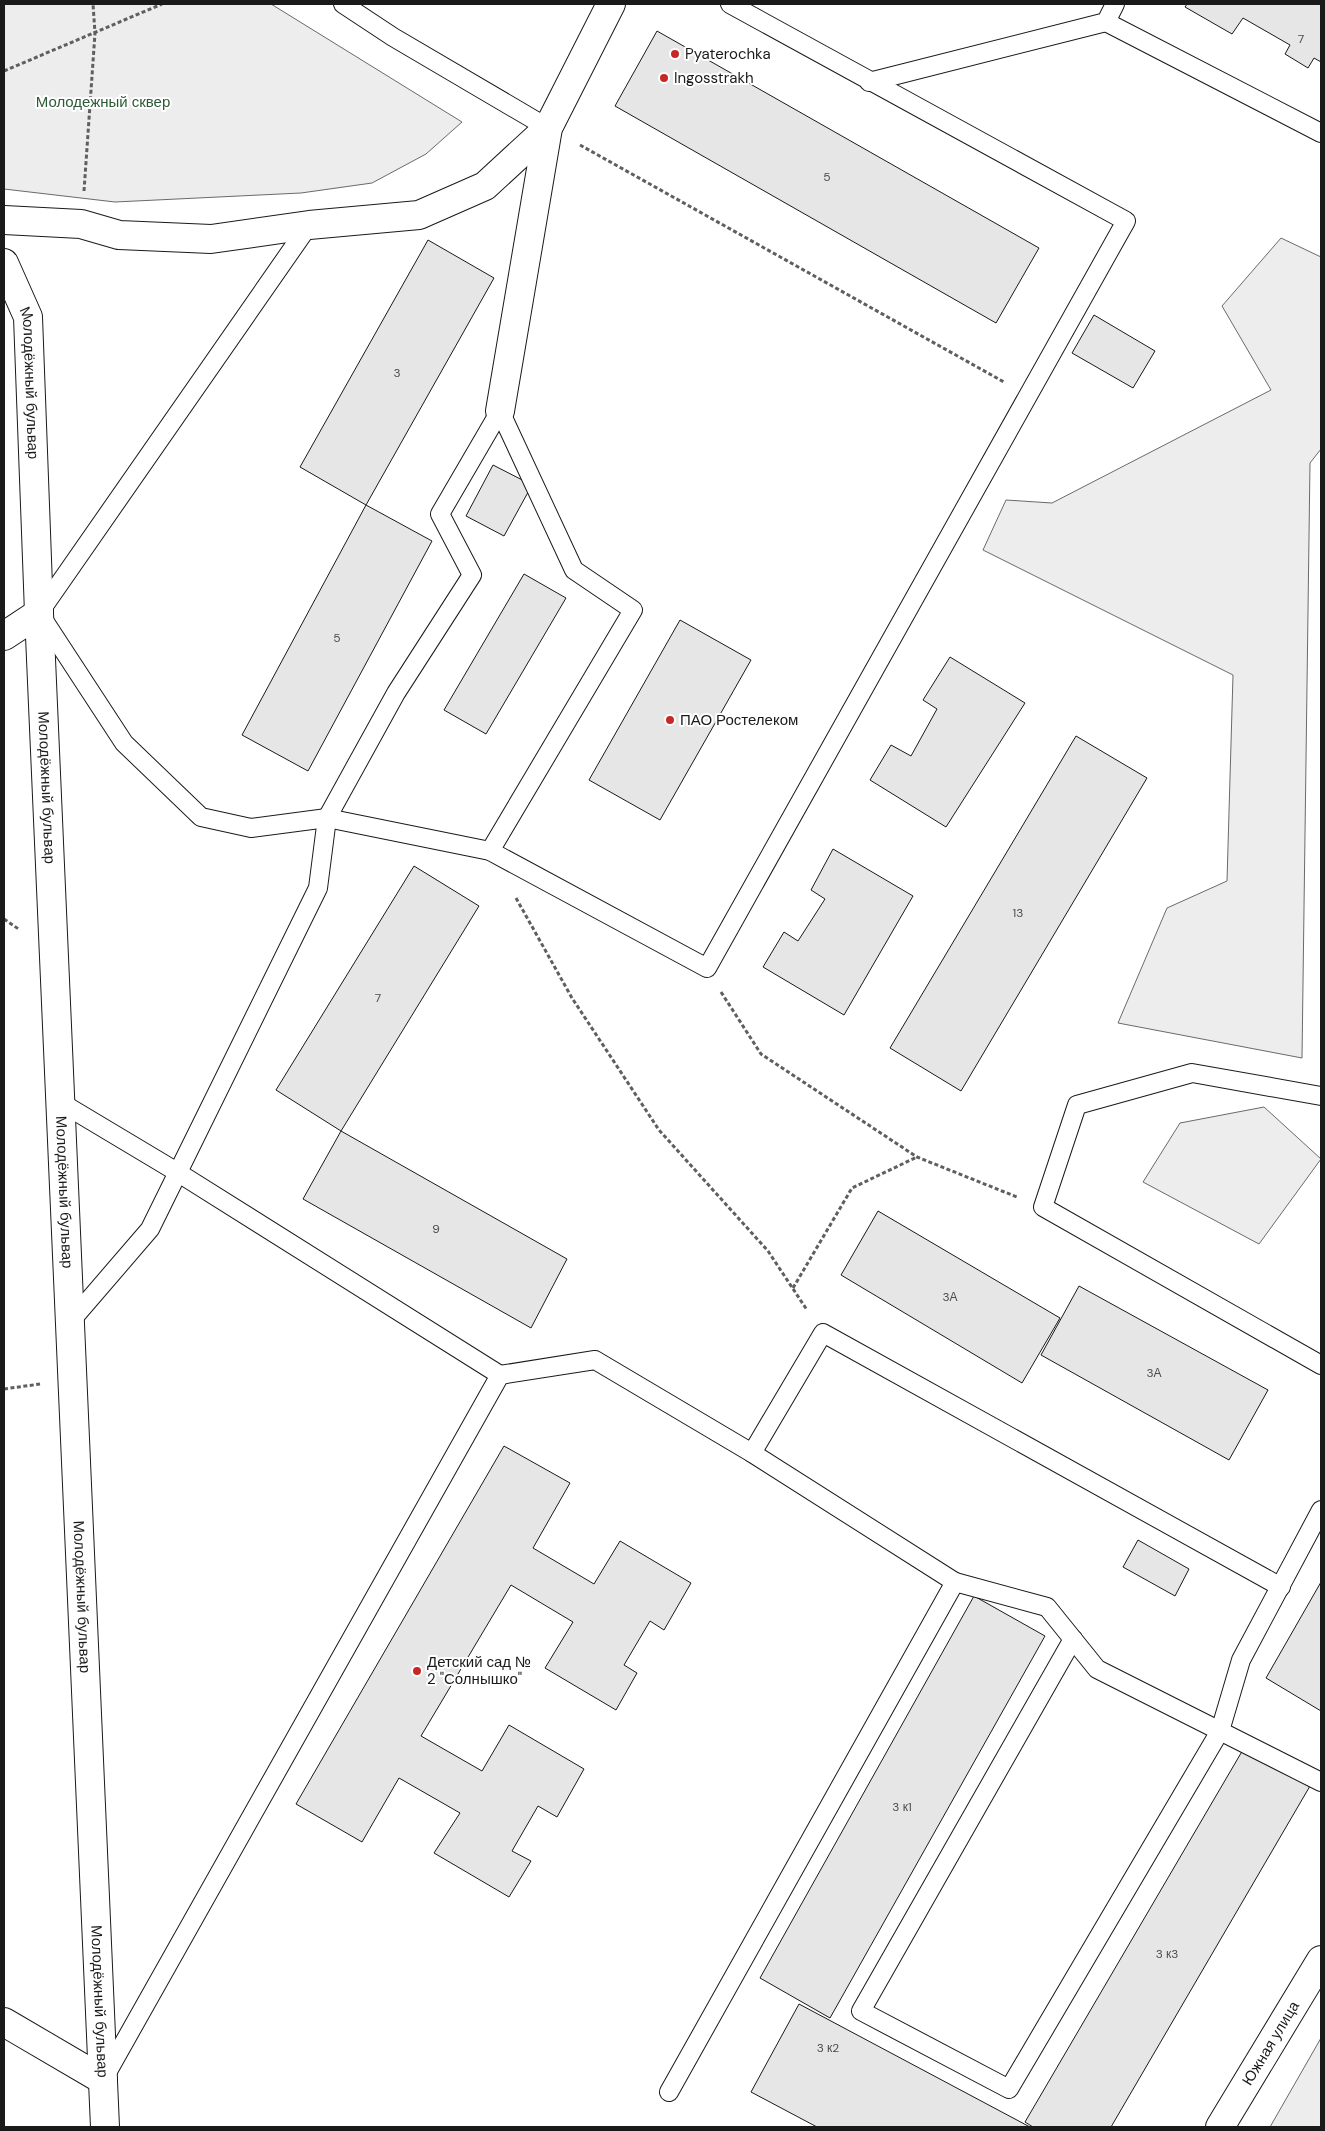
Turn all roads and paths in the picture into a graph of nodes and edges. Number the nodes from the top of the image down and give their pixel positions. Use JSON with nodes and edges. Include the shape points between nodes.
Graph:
{"nodes":[{"id":1,"x":93,"y":4,"type":"edge"},
{"id":2,"x":162,"y":4,"type":"edge"},
{"id":3,"x":343,"y":4,"type":"edge"},
{"id":4,"x":611,"y":4,"type":"edge"},
{"id":5,"x":730,"y":4,"type":"edge"},
{"id":6,"x":1115,"y":4,"type":"edge"},
{"id":7,"x":1106,"y":22,"type":"junction"},
{"id":8,"x":95,"y":34,"type":"junction"},
{"id":9,"x":4,"y":71,"type":"edge"},
{"id":10,"x":869,"y":82,"type":"junction"},
{"id":11,"x":548,"y":128,"type":"junction"},
{"id":12,"x":1321,"y":133,"type":"edge"},
{"id":13,"x":4,"y":220,"type":"edge"},
{"id":14,"x":81,"y":224,"type":"junction"},
{"id":15,"x":309,"y":225,"type":"junction"},
{"id":16,"x":4,"y":263,"type":"edge"},
{"id":17,"x":1028,"y":395,"type":"junction"},
{"id":18,"x":500,"y":411,"type":"junction"},
{"id":19,"x":39,"y":613,"type":"junction"},
{"id":20,"x":4,"y":636,"type":"edge"},
{"id":21,"x":327,"y":818,"type":"junction"},
{"id":22,"x":490,"y":851,"type":"junction"},
{"id":23,"x":707,"y":968,"type":"junction"},
{"id":24,"x":1321,"y":1096,"type":"edge"},
{"id":25,"x":60,"y":1102,"type":"junction"},
{"id":26,"x":917,"y":1156,"type":"junction"},
{"id":27,"x":177,"y":1172,"type":"junction"},
{"id":28,"x":1044,"y":1207,"type":"junction"},
{"id":29,"x":793,"y":1288,"type":"junction"},
{"id":30,"x":70,"y":1322,"type":"junction"},
{"id":31,"x":823,"y":1333,"type":"junction"},
{"id":32,"x":1321,"y":1365,"type":"edge"},
{"id":33,"x":500,"y":1375,"type":"junction"},
{"id":34,"x":752,"y":1452,"type":"junction"},
{"id":35,"x":1321,"y":1510,"type":"edge"},
{"id":36,"x":955,"y":1582,"type":"junction"},
{"id":37,"x":1281,"y":1587,"type":"junction"},
{"id":38,"x":1073,"y":1639,"type":"junction"},
{"id":39,"x":1220,"y":1731,"type":"junction"},
{"id":40,"x":1321,"y":1782,"type":"edge"},
{"id":41,"x":1321,"y":1960,"type":"edge"},
{"id":42,"x":4,"y":2022,"type":"edge"},
{"id":43,"x":103,"y":2080,"type":"junction"},
{"id":44,"x":669,"y":2092,"type":"dead end"},
{"id":45,"x":106,"y":2127,"type":"edge"},
{"id":46,"x":1220,"y":2127,"type":"edge"}],
"edges":[{"from":1,"to":8,"type":"path"},
{"from":2,"to":8,"type":"path"},
{"from":3,"to":11,"type":"lane"},
{"from":4,"to":11,"type":"street"},
{"from":5,"to":10,"type":"lane"},
{"from":6,"to":7,"type":"lane"},
{"from":7,"to":10,"type":"lane"},
{"from":7,"to":12,"type":"lane"},
{"from":8,"to":9,"type":"path"},
{"from":8,"to":14,"type":"path"},
{"from":10,"to":17,"type":"lane","via":[[1126,222]]},
{"from":11,"to":15,"type":"street","via":[[485,186],[419,215]]},
{"from":11,"to":17,"type":"path"},
{"from":11,"to":18,"type":"street"},
{"from":13,"to":14,"type":"street"},
{"from":14,"to":15,"type":"street","via":[[119,235],[211,239]]},
{"from":15,"to":19,"type":"lane"},
{"from":16,"to":19,"type":"street","name":"Молодёжный бульвар","via":[[28,317]]},
{"from":17,"to":23,"type":"lane"},
{"from":18,"to":21,"type":"lane","via":[[440,514],[472,575],[396,693]]},
{"from":18,"to":22,"type":"lane","via":[[574,570],[633,610]]},
{"from":19,"to":20,"type":"street"},
{"from":19,"to":21,"type":"lane","via":[[124,742],[201,817],[251,828]]},
{"from":19,"to":25,"type":"street","name":"Молодёжный бульвар"},
{"from":21,"to":22,"type":"lane"},
{"from":21,"to":27,"type":"lane","via":[[318,888]]},
{"from":22,"to":23,"type":"lane"},
{"from":22,"to":29,"type":"path","via":[[572,998],[659,1130],[768,1251]]},
{"from":23,"to":26,"type":"path","via":[[761,1054]]},
{"from":24,"to":28,"type":"lane","via":[[1192,1073],[1077,1105]]},
{"from":25,"to":27,"type":"lane"},
{"from":25,"to":30,"type":"street","name":"Молодёжный бульвар"},
{"from":26,"to":28,"type":"path"},
{"from":26,"to":29,"type":"path","via":[[852,1188]]},
{"from":27,"to":30,"type":"lane","via":[[150,1229]]},
{"from":27,"to":33,"type":"lane"},
{"from":28,"to":32,"type":"lane"},
{"from":29,"to":31,"type":"path"},
{"from":30,"to":43,"type":"street","name":"Молодёжный бульвар"},
{"from":31,"to":34,"type":"lane"},
{"from":31,"to":37,"type":"lane"},
{"from":33,"to":34,"type":"lane","via":[[595,1360]]},
{"from":33,"to":43,"type":"lane"},
{"from":34,"to":36,"type":"lane"},
{"from":35,"to":37,"type":"lane"},
{"from":36,"to":38,"type":"lane","via":[[1047,1607]]},
{"from":36,"to":44,"type":"lane"},
{"from":37,"to":39,"type":"lane","via":[[1241,1660]]},
{"from":38,"to":39,"type":"lane","via":[[1097,1669]]},
{"from":38,"to":39,"type":"lane","via":[[861,2011],[1009,2089]]},
{"from":39,"to":40,"type":"lane"},
{"from":41,"to":46,"type":"street","name":"Южная улица"},
{"from":42,"to":43,"type":"street"},
{"from":43,"to":45,"type":"street","name":"Молодёжный бульвар"}]}
